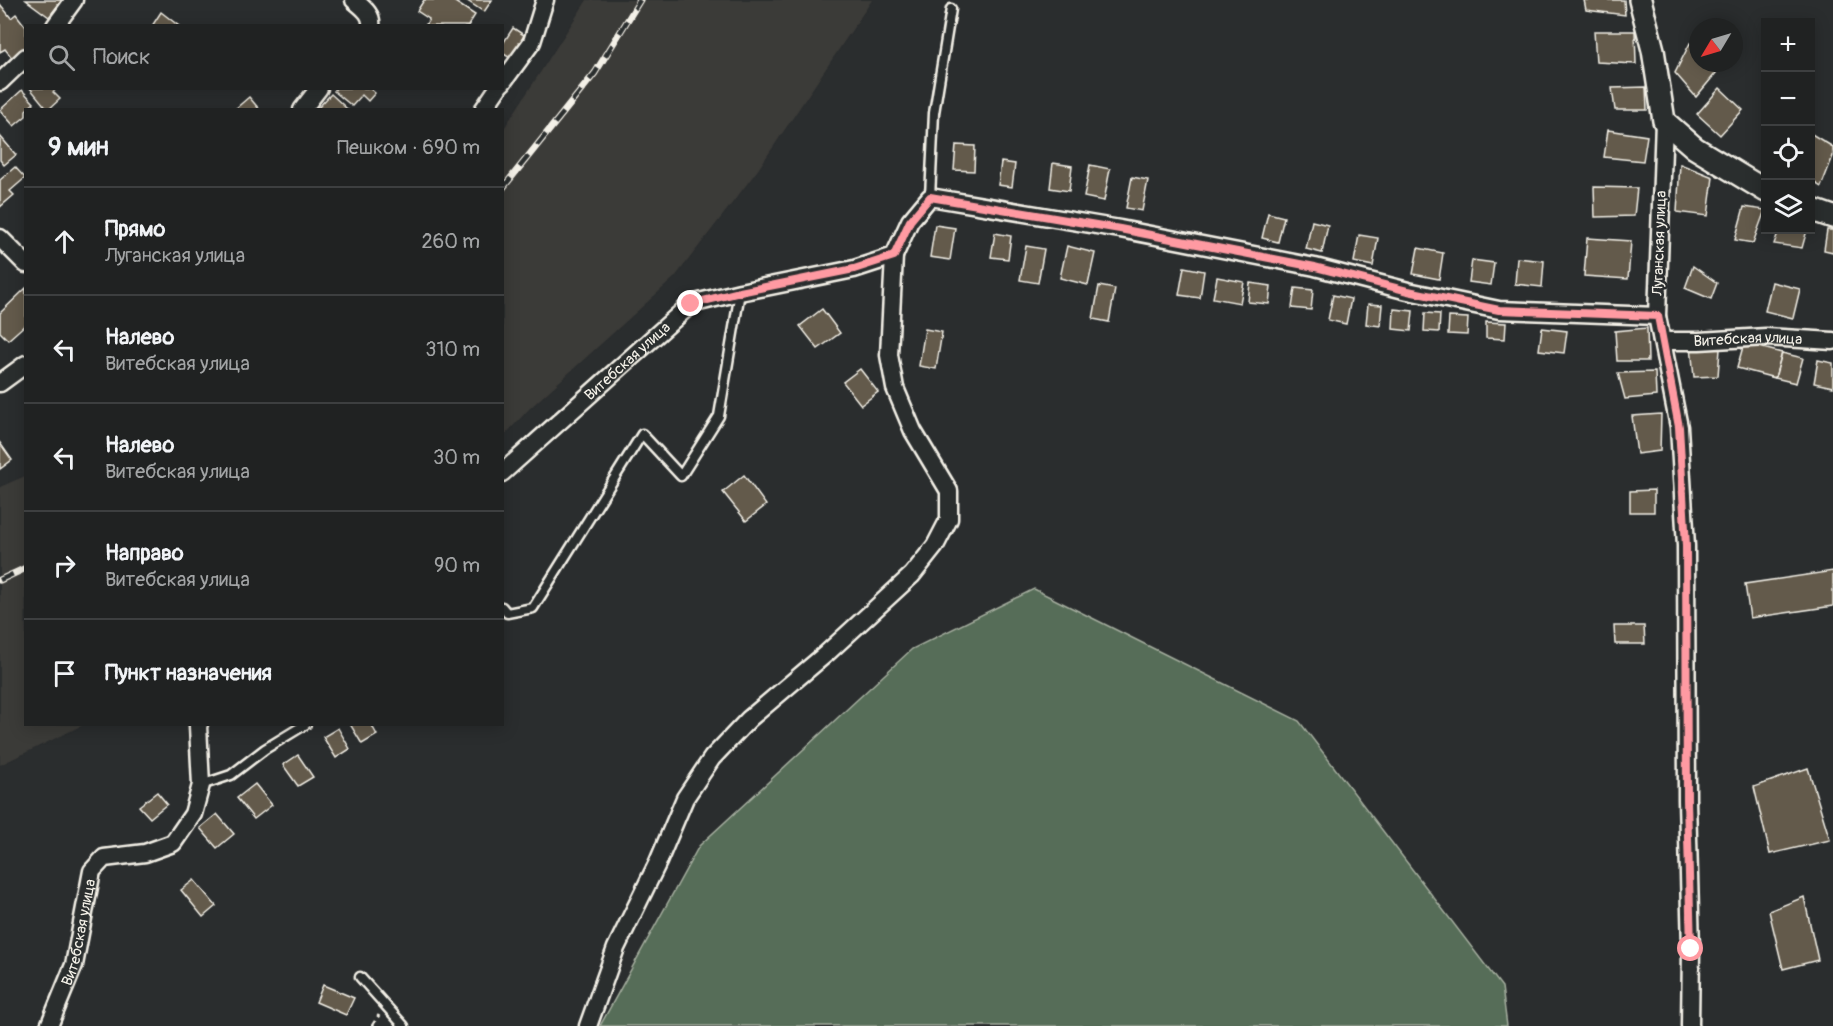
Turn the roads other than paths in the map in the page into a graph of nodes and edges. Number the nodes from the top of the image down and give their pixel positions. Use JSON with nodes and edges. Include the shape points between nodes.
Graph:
{"nodes":[{"id":1,"x":74,"y":0,"type":"edge"},
{"id":2,"x":354,"y":0,"type":"edge"},
{"id":3,"x":545,"y":0,"type":"edge"},
{"id":4,"x":1640,"y":0,"type":"edge"},
{"id":5,"x":951,"y":9,"type":"dead end"},
{"id":6,"x":56,"y":24,"type":"edge"},
{"id":7,"x":372,"y":24,"type":"edge"},
{"id":8,"x":24,"y":59,"type":"edge"},
{"id":9,"x":504,"y":80,"type":"edge"},
{"id":10,"x":0,"y":82,"type":"edge"},
{"id":11,"x":317,"y":90,"type":"edge"},
{"id":12,"x":497,"y":90,"type":"edge"},
{"id":13,"x":304,"y":108,"type":"edge"},
{"id":14,"x":484,"y":108,"type":"edge"},
{"id":15,"x":1664,"y":121,"type":"junction"},
{"id":16,"x":1761,"y":188,"type":"edge"},
{"id":17,"x":930,"y":197,"type":"junction"},
{"id":18,"x":1815,"y":211,"type":"edge"},
{"id":19,"x":1833,"y":217,"type":"edge"},
{"id":20,"x":0,"y":238,"type":"edge"},
{"id":21,"x":894,"y":256,"type":"junction"},
{"id":22,"x":24,"y":262,"type":"edge"},
{"id":23,"x":740,"y":292,"type":"junction"},
{"id":24,"x":1658,"y":316,"type":"junction"},
{"id":25,"x":1662,"y":341,"type":"junction"},
{"id":26,"x":1833,"y":341,"type":"edge"},
{"id":27,"x":24,"y":365,"type":"edge"},
{"id":28,"x":0,"y":383,"type":"edge"},
{"id":29,"x":504,"y":471,"type":"edge"},
{"id":30,"x":504,"y":609,"type":"edge"},
{"id":31,"x":198,"y":726,"type":"edge"},
{"id":32,"x":303,"y":726,"type":"edge"},
{"id":33,"x":201,"y":785,"type":"junction"},
{"id":34,"x":360,"y":977,"type":"dead end"},
{"id":35,"x":49,"y":1026,"type":"edge"},
{"id":36,"x":404,"y":1026,"type":"edge"},
{"id":37,"x":588,"y":1026,"type":"edge"},
{"id":38,"x":1689,"y":1026,"type":"edge"}],
"edges":[{"from":1,"to":6,"type":"street"},
{"from":2,"to":7,"type":"street","via":[[368,13]]},
{"from":3,"to":9,"type":"street","via":[[532,42]]},
{"from":4,"to":15,"type":"street","name":"Луганская улица","via":[[1653,50]]},
{"from":5,"to":17,"type":"lane","via":[[934,113]]},
{"from":8,"to":10,"type":"street"},
{"from":11,"to":13,"type":"street"},
{"from":12,"to":14,"type":"street"},
{"from":15,"to":16,"type":"street","via":[[1695,148]]},
{"from":15,"to":24,"type":"street","name":"Луганская улица"},
{"from":17,"to":21,"type":"street","via":[[910,221]]},
{"from":17,"to":24,"type":"street","via":[[1281,260],[1499,310]]},
{"from":18,"to":19,"type":"street"},
{"from":20,"to":22,"type":"street"},
{"from":21,"to":23,"type":"street","name":"Витебская улица","via":[[854,269]]},
{"from":21,"to":37,"type":"street","via":[[889,355],[895,388],[913,431],[949,491],[949,519],[935,546],[912,575],[749,719],[712,758],[685,798],[616,948]]},
{"from":23,"to":29,"type":"street","name":"Витебская улица","via":[[691,304]]},
{"from":23,"to":30,"type":"lane","via":[[718,416],[681,476],[642,435],[533,609],[507,613]]},
{"from":24,"to":25,"type":"street","name":"Луганская улица"},
{"from":25,"to":26,"type":"street","name":"Витебская улица","via":[[1766,337]]},
{"from":25,"to":38,"type":"street","name":"Луганская улица","via":[[1679,427],[1686,546]]},
{"from":27,"to":28,"type":"street"},
{"from":31,"to":33,"type":"street","name":"Витебская улица"},
{"from":32,"to":33,"type":"lane","via":[[231,775]]},
{"from":33,"to":35,"type":"street","name":"Витебская улица","via":[[193,814],[173,843],[145,853],[104,858],[92,871],[74,965]]},
{"from":34,"to":36,"type":"lane"}]}
